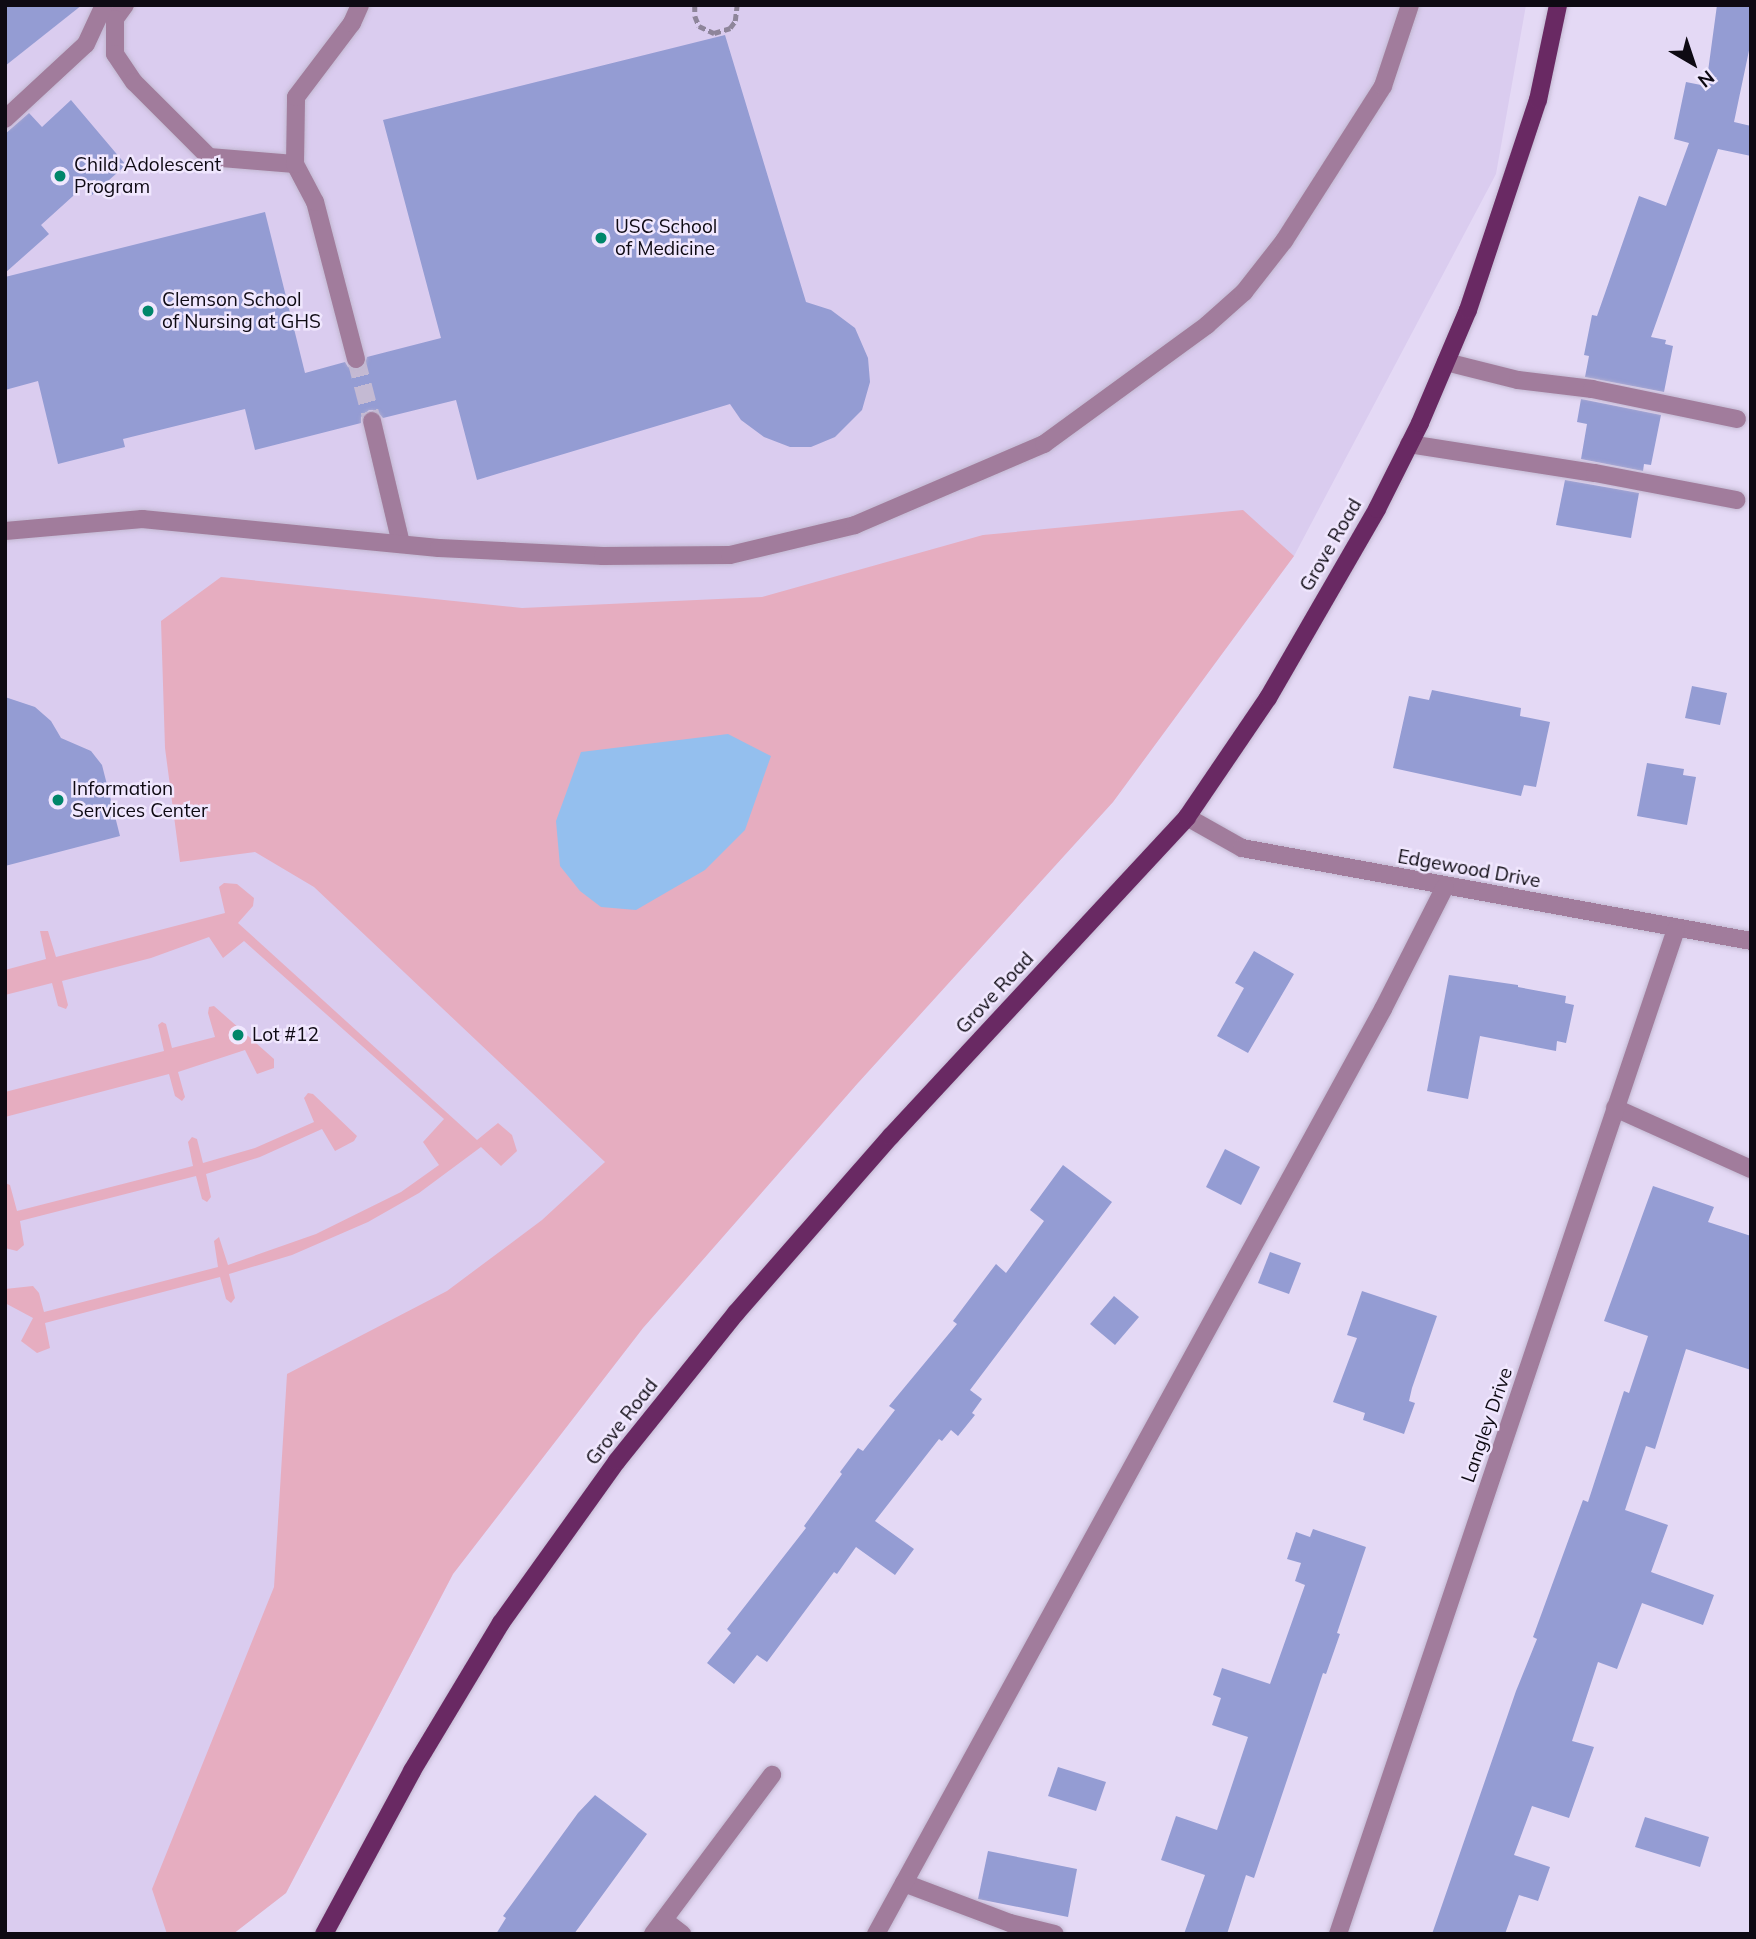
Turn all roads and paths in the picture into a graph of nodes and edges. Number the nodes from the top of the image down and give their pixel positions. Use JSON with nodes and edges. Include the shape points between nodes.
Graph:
{"nodes":[{"id":1,"x":104,"y":5,"type":"edge"},
{"id":2,"x":125,"y":5,"type":"edge"},
{"id":3,"x":360,"y":5,"type":"edge"},
{"id":4,"x":695,"y":5,"type":"edge"},
{"id":5,"x":737,"y":5,"type":"edge"},
{"id":6,"x":1409,"y":5,"type":"edge"},
{"id":7,"x":1558,"y":5,"type":"edge"},
{"id":8,"x":5,"y":119,"type":"edge"},
{"id":9,"x":295,"y":164,"type":"junction"},
{"id":10,"x":356,"y":359,"type":"tunnel mouth"},
{"id":11,"x":1446,"y":362,"type":"junction"},
{"id":12,"x":1737,"y":419,"type":"dead end"},
{"id":13,"x":372,"y":421,"type":"tunnel mouth"},
{"id":14,"x":1409,"y":444,"type":"junction"},
{"id":15,"x":1736,"y":500,"type":"dead end"},
{"id":16,"x":5,"y":531,"type":"edge"},
{"id":17,"x":401,"y":544,"type":"junction"},
{"id":18,"x":1186,"y":817,"type":"junction"},
{"id":19,"x":1445,"y":887,"type":"junction"},
{"id":20,"x":1676,"y":929,"type":"junction"},
{"id":21,"x":1751,"y":941,"type":"edge"},
{"id":22,"x":1615,"y":1108,"type":"junction"},
{"id":23,"x":1751,"y":1169,"type":"edge"},
{"id":24,"x":772,"y":1775,"type":"dead end"},
{"id":25,"x":904,"y":1883,"type":"junction"},
{"id":26,"x":658,"y":1927,"type":"edge"},
{"id":27,"x":324,"y":1934,"type":"edge"},
{"id":28,"x":682,"y":1934,"type":"edge"},
{"id":29,"x":876,"y":1934,"type":"edge"},
{"id":30,"x":1055,"y":1934,"type":"edge"},
{"id":31,"x":1338,"y":1934,"type":"edge"}],
"edges":[{"from":1,"to":8,"type":"street","via":[[86,44]]},
{"from":2,"to":9,"type":"street","via":[[115,19],[115,54],[134,82],[209,157]]},
{"from":3,"to":9,"type":"street","via":[[352,23],[296,97]]},
{"from":4,"to":5,"type":"path","via":[[699,26],[714,33],[730,28]]},
{"from":6,"to":17,"type":"street","via":[[1382,86],[1284,241],[1244,292],[1207,325],[1044,444],[855,525],[730,555],[603,556]]},
{"from":7,"to":11,"type":"main road","name":"Grove Road","via":[[1538,100],[1492,244]]},
{"from":9,"to":10,"type":"street","via":[[314,202]]},
{"from":11,"to":12,"type":"street","via":[[1518,380],[1592,389]]},
{"from":11,"to":14,"type":"main road","name":"Grove Road"},
{"from":13,"to":17,"type":"street"},
{"from":14,"to":15,"type":"street"},
{"from":14,"to":18,"type":"main road","name":"Grove Road","via":[[1377,509],[1268,698]]},
{"from":16,"to":17,"type":"street","via":[[142,519]]},
{"from":18,"to":19,"type":"street","name":"Edgewood Drive","via":[[1242,848]]},
{"from":18,"to":27,"type":"main road","name":"Grove Road","via":[[891,1136],[736,1313],[617,1461],[501,1623],[412,1771]]},
{"from":19,"to":20,"type":"street","name":"Edgewood Drive"},
{"from":19,"to":25,"type":"street","via":[[1383,1009]]},
{"from":20,"to":21,"type":"street","name":"Edgewood Drive"},
{"from":20,"to":22,"type":"street","name":"Langley Drive"},
{"from":22,"to":23,"type":"street"},
{"from":22,"to":31,"type":"street","name":"Langley Drive"},
{"from":24,"to":26,"type":"street"},
{"from":25,"to":29,"type":"street"},
{"from":25,"to":30,"type":"street","via":[[1010,1923]]},
{"from":26,"to":28,"type":"street"}]}
